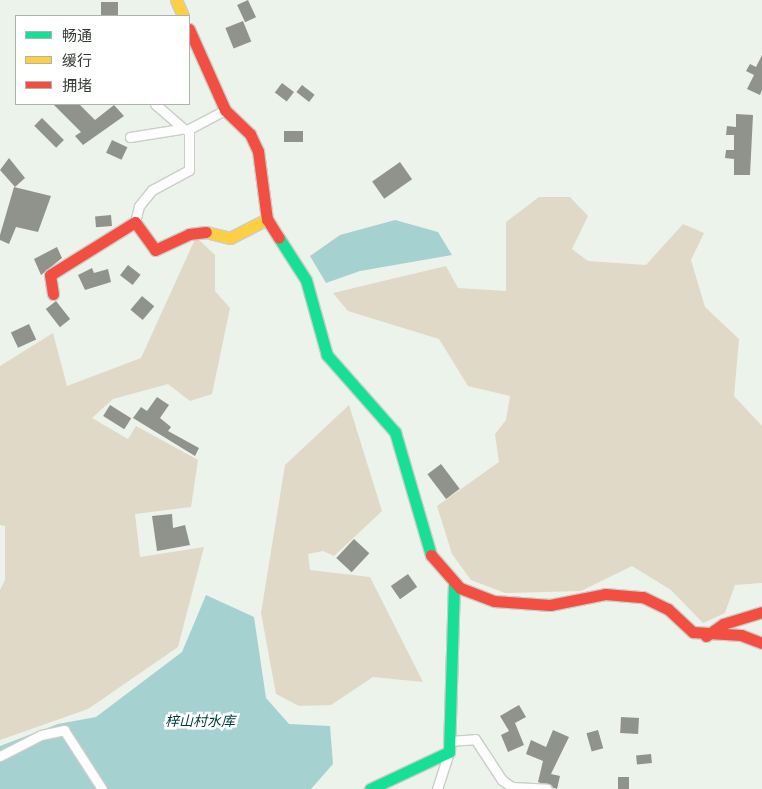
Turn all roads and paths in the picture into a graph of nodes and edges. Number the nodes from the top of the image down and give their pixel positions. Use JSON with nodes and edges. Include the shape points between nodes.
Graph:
{"nodes":[{"id":1,"x":176,"y":0,"type":"edge"},
{"id":2,"x":183,"y":15,"type":"edge"},
{"id":3,"x":190,"y":31,"type":"edge"},
{"id":4,"x":156,"y":105,"type":"edge"},
{"id":5,"x":225,"y":110,"type":"junction"},
{"id":6,"x":185,"y":129,"type":"junction"},
{"id":7,"x":130,"y":137,"type":"dead end"},
{"id":8,"x":267,"y":219,"type":"junction"},
{"id":9,"x":135,"y":222,"type":"junction"},
{"id":10,"x":53,"y":294,"type":"dead end"},
{"id":11,"x":454,"y":582,"type":"junction"},
{"id":12,"x":762,"y":612,"type":"edge"},
{"id":13,"x":706,"y":636,"type":"junction"},
{"id":14,"x":762,"y":643,"type":"edge"},
{"id":15,"x":449,"y":746,"type":"junction"},
{"id":16,"x":0,"y":756,"type":"edge"},
{"id":17,"x":102,"y":789,"type":"edge"},
{"id":18,"x":370,"y":789,"type":"edge"},
{"id":19,"x":437,"y":789,"type":"edge"},
{"id":20,"x":547,"y":789,"type":"edge"}],
"edges":[{"from":1,"to":2,"type":"street"},
{"from":3,"to":5,"type":"street"},
{"from":4,"to":6,"type":"street"},
{"from":5,"to":6,"type":"street"},
{"from":5,"to":8,"type":"street","via":[[250,134],[258,150]]},
{"from":6,"to":7,"type":"street"},
{"from":6,"to":9,"type":"street","via":[[189,170],[152,190],[139,206]]},
{"from":8,"to":9,"type":"street","via":[[230,238],[205,232],[189,234],[155,250]]},
{"from":8,"to":11,"type":"street","via":[[306,280],[327,355],[342,377],[395,432],[432,560]]},
{"from":9,"to":10,"type":"street","via":[[50,275]]},
{"from":11,"to":13,"type":"street","via":[[504,602],[550,605],[605,594],[643,597]]},
{"from":11,"to":15,"type":"street"},
{"from":12,"to":13,"type":"street","via":[[724,624]]},
{"from":13,"to":14,"type":"street","via":[[741,635]]},
{"from":15,"to":18,"type":"street"},
{"from":15,"to":19,"type":"street"},
{"from":15,"to":20,"type":"street","via":[[475,739],[512,787]]},
{"from":16,"to":17,"type":"street","via":[[40,735],[64,730]]}]}
